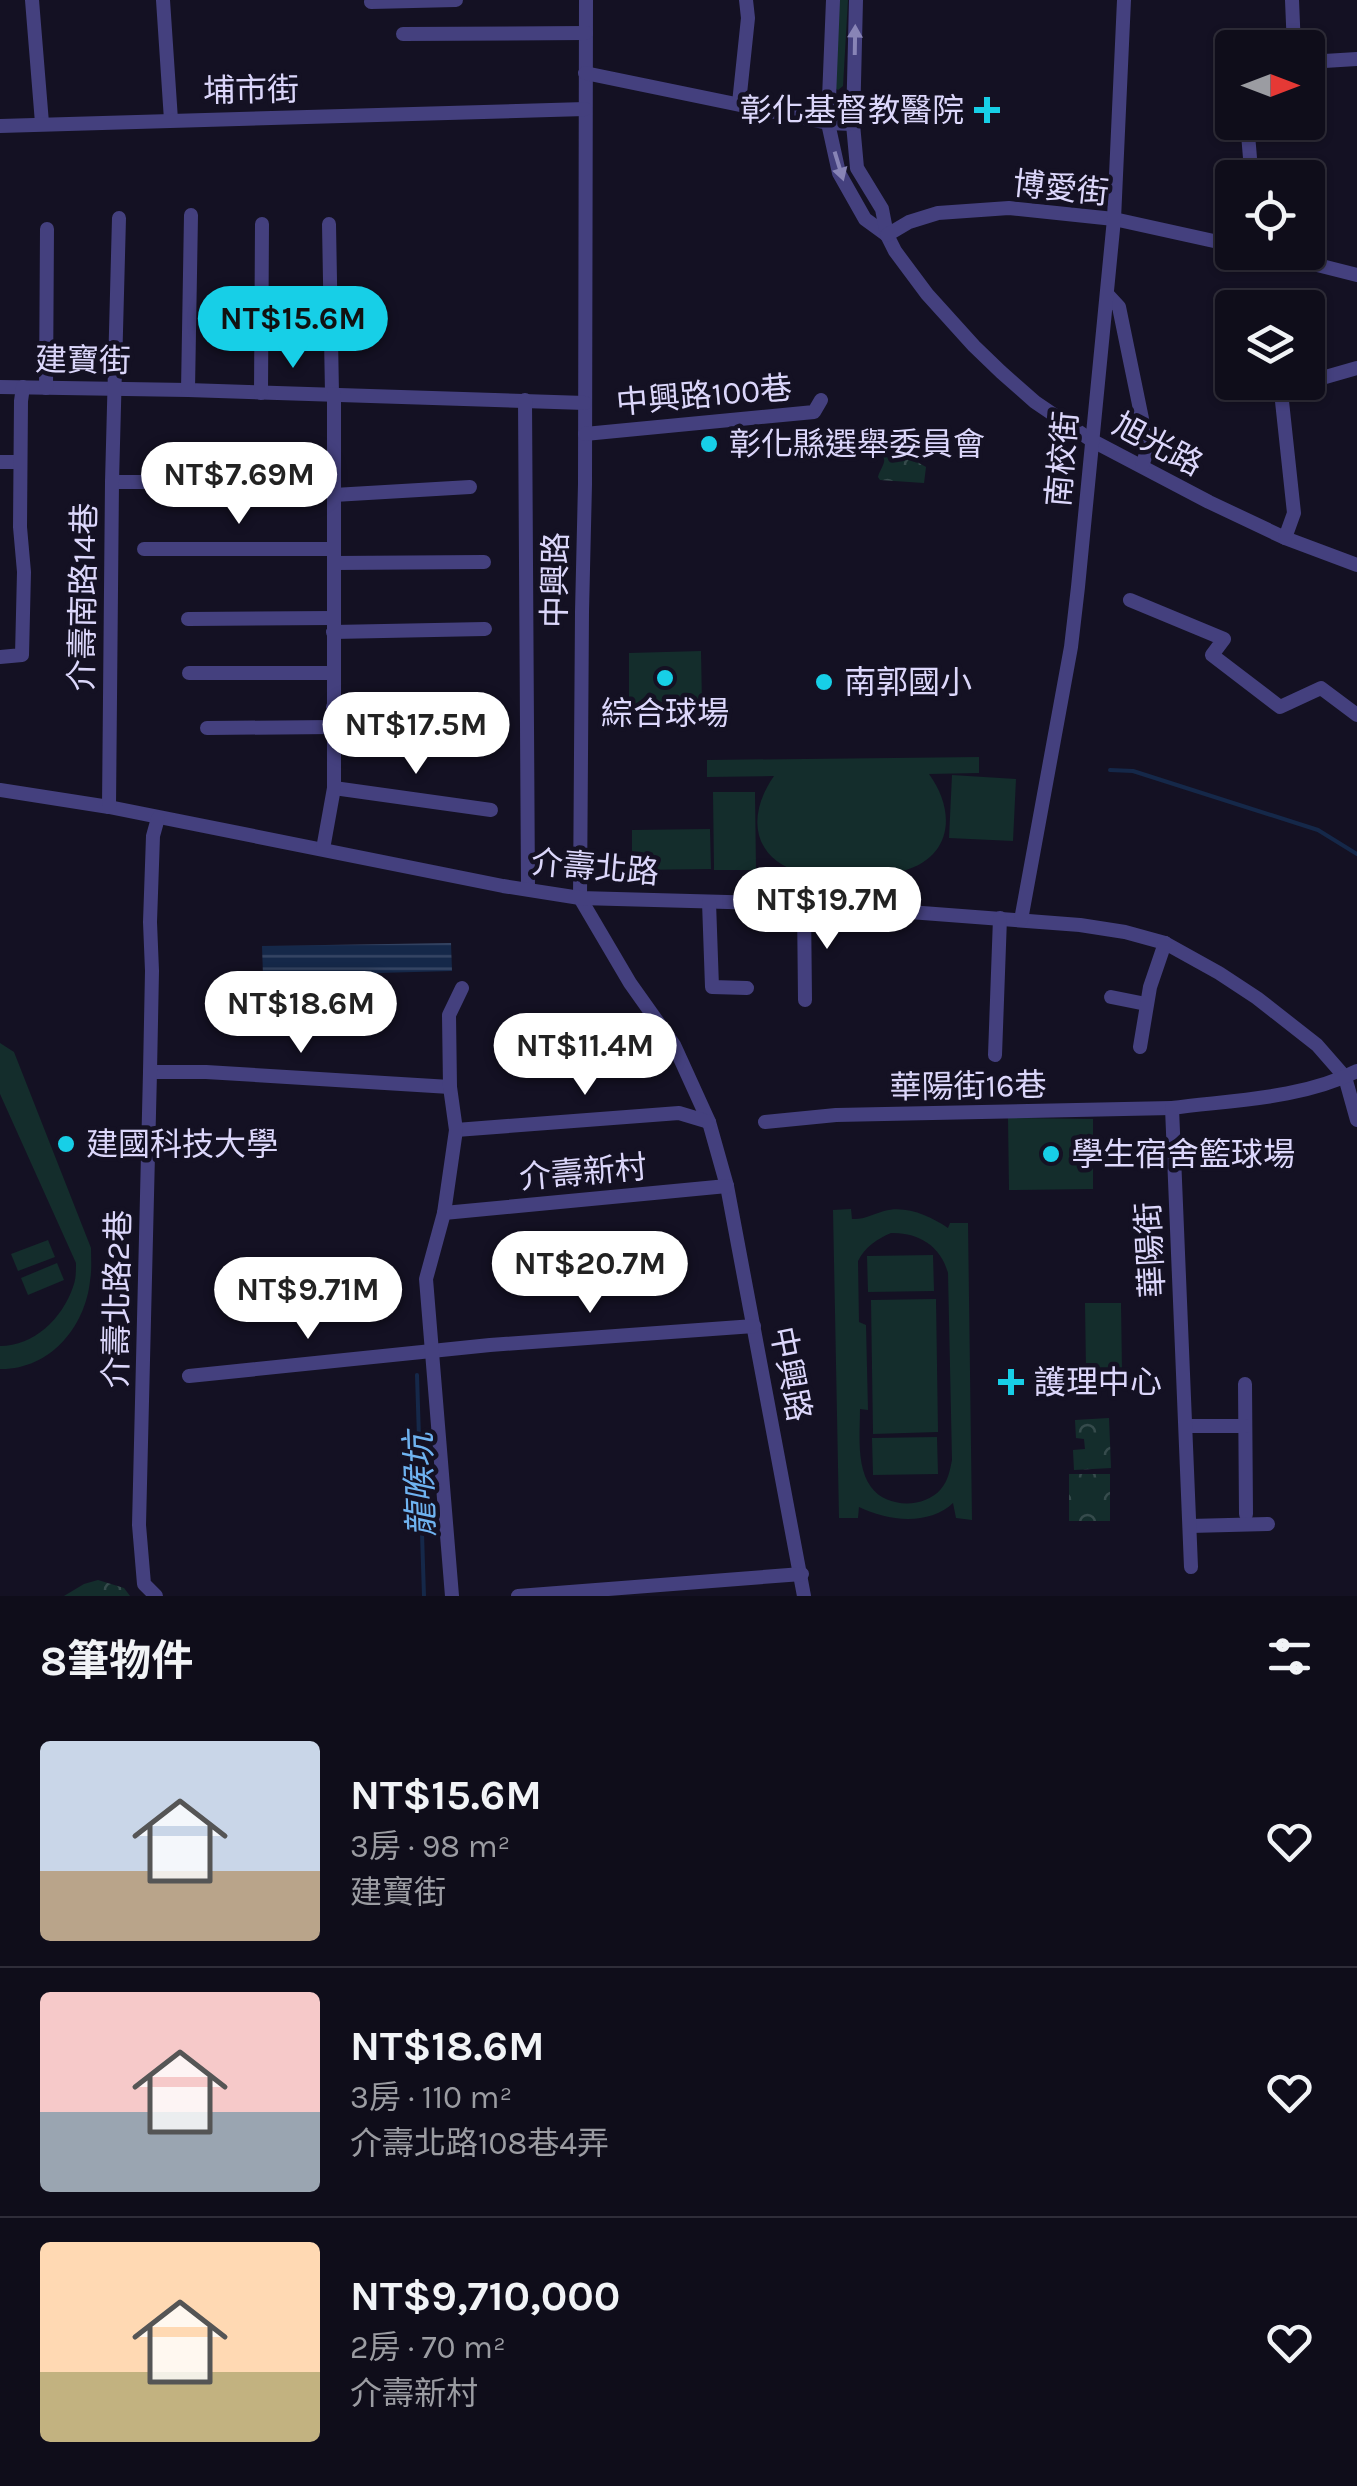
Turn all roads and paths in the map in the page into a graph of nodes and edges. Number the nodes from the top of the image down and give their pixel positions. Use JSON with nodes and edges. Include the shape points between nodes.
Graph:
{"nodes":[{"id":1,"x":32,"y":0,"type":"edge"},
{"id":2,"x":162,"y":0,"type":"edge"},
{"id":3,"x":456,"y":0,"type":"edge"},
{"id":4,"x":586,"y":0,"type":"edge"},
{"id":5,"x":746,"y":0,"type":"edge"},
{"id":6,"x":833,"y":0,"type":"edge"},
{"id":7,"x":856,"y":0,"type":"edge"},
{"id":8,"x":1124,"y":0,"type":"edge"},
{"id":9,"x":1292,"y":0,"type":"edge"},
{"id":10,"x":371,"y":2,"type":"edge"},
{"id":11,"x":1293,"y":30,"type":"edge"},
{"id":12,"x":586,"y":33,"type":"junction"},
{"id":13,"x":404,"y":34,"type":"dead end"},
{"id":14,"x":1357,"y":59,"type":"edge"},
{"id":15,"x":1325,"y":61,"type":"edge"},
{"id":16,"x":586,"y":73,"type":"junction"},
{"id":17,"x":739,"y":103,"type":"junction"},
{"id":18,"x":586,"y":109,"type":"junction"},
{"id":19,"x":171,"y":120,"type":"junction"},
{"id":20,"x":828,"y":123,"type":"junction"},
{"id":21,"x":42,"y":124,"type":"junction"},
{"id":22,"x":853,"y":124,"type":"junction"},
{"id":23,"x":0,"y":126,"type":"edge"},
{"id":24,"x":1249,"y":140,"type":"edge"},
{"id":25,"x":1250,"y":158,"type":"dead end"},
{"id":26,"x":191,"y":216,"type":"dead end"},
{"id":27,"x":119,"y":218,"type":"dead end"},
{"id":28,"x":1114,"y":219,"type":"junction"},
{"id":29,"x":262,"y":224,"type":"dead end"},
{"id":30,"x":329,"y":224,"type":"dead end"},
{"id":31,"x":47,"y":228,"type":"dead end"},
{"id":32,"x":887,"y":235,"type":"junction"},
{"id":33,"x":1215,"y":241,"type":"edge"},
{"id":34,"x":1325,"y":267,"type":"edge"},
{"id":35,"x":1357,"y":275,"type":"edge"},
{"id":36,"x":1107,"y":294,"type":"junction"},
{"id":37,"x":1357,"y":368,"type":"edge"},
{"id":38,"x":1325,"y":377,"type":"edge"},
{"id":39,"x":0,"y":387,"type":"edge"},
{"id":40,"x":23,"y":387,"type":"junction"},
{"id":41,"x":46,"y":388,"type":"junction"},
{"id":42,"x":115,"y":388,"type":"junction"},
{"id":43,"x":188,"y":390,"type":"junction"},
{"id":44,"x":261,"y":393,"type":"junction"},
{"id":45,"x":333,"y":394,"type":"junction"},
{"id":46,"x":525,"y":400,"type":"junction"},
{"id":47,"x":821,"y":400,"type":"dead end"},
{"id":48,"x":1282,"y":400,"type":"edge"},
{"id":49,"x":585,"y":403,"type":"junction"},
{"id":50,"x":585,"y":434,"type":"junction"},
{"id":51,"x":1091,"y":440,"type":"junction"},
{"id":52,"x":0,"y":462,"type":"edge"},
{"id":53,"x":20,"y":462,"type":"junction"},
{"id":54,"x":1142,"y":466,"type":"junction"},
{"id":55,"x":112,"y":482,"type":"junction"},
{"id":56,"x":470,"y":487,"type":"dead end"},
{"id":57,"x":334,"y":488,"type":"junction"},
{"id":58,"x":1285,"y":538,"type":"junction"},
{"id":59,"x":144,"y":549,"type":"dead end"},
{"id":60,"x":334,"y":556,"type":"junction"},
{"id":61,"x":484,"y":562,"type":"dead end"},
{"id":62,"x":1357,"y":565,"type":"edge"},
{"id":63,"x":1130,"y":600,"type":"dead end"},
{"id":64,"x":188,"y":619,"type":"dead end"},
{"id":65,"x":333,"y":625,"type":"junction"},
{"id":66,"x":485,"y":629,"type":"dead end"},
{"id":67,"x":0,"y":657,"type":"edge"},
{"id":68,"x":189,"y":673,"type":"dead end"},
{"id":69,"x":333,"y":673,"type":"junction"},
{"id":70,"x":494,"y":705,"type":"dead end"},
{"id":71,"x":334,"y":707,"type":"junction"},
{"id":72,"x":1357,"y":715,"type":"edge"},
{"id":73,"x":333,"y":727,"type":"junction"},
{"id":74,"x":206,"y":728,"type":"dead end"},
{"id":75,"x":334,"y":788,"type":"junction"},
{"id":76,"x":0,"y":790,"type":"edge"},
{"id":77,"x":109,"y":807,"type":"junction"},
{"id":78,"x":491,"y":810,"type":"dead end"},
{"id":79,"x":158,"y":818,"type":"junction"},
{"id":80,"x":323,"y":849,"type":"junction"},
{"id":81,"x":528,"y":890,"type":"junction"},
{"id":82,"x":580,"y":898,"type":"junction"},
{"id":83,"x":710,"y":902,"type":"junction"},
{"id":84,"x":804,"y":904,"type":"junction"},
{"id":85,"x":1000,"y":918,"type":"junction"},
{"id":86,"x":1022,"y":920,"type":"junction"},
{"id":87,"x":1165,"y":943,"type":"junction"},
{"id":88,"x":462,"y":988,"type":"dead end"},
{"id":89,"x":746,"y":988,"type":"dead end"},
{"id":90,"x":1111,"y":998,"type":"dead end"},
{"id":91,"x":805,"y":1000,"type":"dead end"},
{"id":92,"x":1146,"y":1004,"type":"junction"},
{"id":93,"x":1140,"y":1047,"type":"dead end"},
{"id":94,"x":995,"y":1055,"type":"dead end"},
{"id":95,"x":150,"y":1072,"type":"junction"},
{"id":96,"x":1351,"y":1074,"type":"edge"},
{"id":97,"x":450,"y":1087,"type":"junction"},
{"id":98,"x":1172,"y":1108,"type":"junction"},
{"id":99,"x":1357,"y":1120,"type":"edge"},
{"id":100,"x":709,"y":1122,"type":"junction"},
{"id":101,"x":765,"y":1122,"type":"dead end"},
{"id":102,"x":456,"y":1130,"type":"junction"},
{"id":103,"x":727,"y":1186,"type":"junction"},
{"id":104,"x":444,"y":1213,"type":"junction"},
{"id":105,"x":754,"y":1326,"type":"junction"},
{"id":106,"x":432,"y":1352,"type":"junction"},
{"id":107,"x":189,"y":1376,"type":"dead end"},
{"id":108,"x":1245,"y":1384,"type":"dead end"},
{"id":109,"x":1186,"y":1426,"type":"junction"},
{"id":110,"x":1246,"y":1426,"type":"junction"},
{"id":111,"x":1246,"y":1514,"type":"dead end"},
{"id":112,"x":1268,"y":1524,"type":"dead end"},
{"id":113,"x":1190,"y":1526,"type":"junction"},
{"id":114,"x":1191,"y":1566,"type":"dead end"},
{"id":115,"x":802,"y":1574,"type":"junction"},
{"id":116,"x":156,"y":1596,"type":"edge"},
{"id":117,"x":452,"y":1596,"type":"edge"},
{"id":118,"x":518,"y":1596,"type":"edge"},
{"id":119,"x":804,"y":1596,"type":"edge"}],
"edges":[{"from":1,"to":21,"type":"street"},
{"from":2,"to":19,"type":"street"},
{"from":3,"to":10,"type":"street"},
{"from":4,"to":12,"type":"street","name":"中興路"},
{"from":5,"to":17,"type":"street"},
{"from":6,"to":20,"type":"street","name":"旭光路"},
{"from":22,"to":7,"type":"street","name":"旭光路","one_way":true},
{"from":8,"to":28,"type":"street","name":"南校街"},
{"from":9,"to":11,"type":"street"},
{"from":12,"to":13,"type":"street"},
{"from":12,"to":16,"type":"street","name":"中興路"},
{"from":14,"to":15,"type":"street"},
{"from":16,"to":17,"type":"street"},
{"from":16,"to":18,"type":"street","name":"中興路"},
{"from":17,"to":20,"type":"street"},
{"from":18,"to":19,"type":"street","name":"埔市街"},
{"from":18,"to":49,"type":"street","name":"中興路"},
{"from":19,"to":21,"type":"street","name":"埔市街"},
{"from":20,"to":22,"type":"street"},
{"from":20,"to":32,"type":"street","name":"旭光路","one_way":true,"via":[[839,173],[865,219]]},
{"from":21,"to":23,"type":"street","name":"埔市街"},
{"from":22,"to":32,"type":"street","name":"旭光路","via":[[857,168],[882,209]]},
{"from":24,"to":25,"type":"street"},
{"from":26,"to":43,"type":"street"},
{"from":27,"to":42,"type":"street","name":"介壽南路14巷"},
{"from":28,"to":32,"type":"street","name":"博愛街","via":[[964,210],[909,222]]},
{"from":28,"to":33,"type":"street","name":"博愛街"},
{"from":28,"to":36,"type":"street","name":"南校街"},
{"from":29,"to":44,"type":"street"},
{"from":30,"to":45,"type":"street"},
{"from":31,"to":41,"type":"street"},
{"from":32,"to":51,"type":"street","name":"旭光路","via":[[974,346],[1035,402]]},
{"from":34,"to":35,"type":"street"},
{"from":36,"to":51,"type":"street","name":"南校街"},
{"from":36,"to":54,"type":"street","via":[[1119,307],[1148,448]]},
{"from":37,"to":38,"type":"street"},
{"from":39,"to":40,"type":"street","name":"建寶街"},
{"from":40,"to":41,"type":"street","name":"建寶街"},
{"from":40,"to":53,"type":"street"},
{"from":41,"to":42,"type":"street","name":"建寶街"},
{"from":42,"to":43,"type":"street","name":"建寶街"},
{"from":42,"to":55,"type":"street","name":"介壽南路14巷"},
{"from":43,"to":44,"type":"street","name":"建寶街"},
{"from":44,"to":45,"type":"street","name":"建寶街"},
{"from":45,"to":46,"type":"street","name":"建寶街"},
{"from":45,"to":57,"type":"street"},
{"from":46,"to":49,"type":"street","name":"建寶街"},
{"from":46,"to":81,"type":"street"},
{"from":47,"to":50,"type":"street","name":"中興路100巷","via":[[814,412]]},
{"from":48,"to":58,"type":"street","via":[[1294,513]]},
{"from":49,"to":50,"type":"street","name":"中興路"},
{"from":50,"to":82,"type":"street","name":"中興路"},
{"from":51,"to":54,"type":"street","name":"旭光路"},
{"from":51,"to":86,"type":"street","name":"南校街","via":[[1071,647]]},
{"from":52,"to":53,"type":"street"},
{"from":53,"to":67,"type":"street","via":[[22,656]]},
{"from":54,"to":58,"type":"street","name":"旭光路"},
{"from":55,"to":57,"type":"street"},
{"from":55,"to":77,"type":"street","name":"介壽南路14巷"},
{"from":56,"to":57,"type":"street"},
{"from":57,"to":60,"type":"street"},
{"from":58,"to":62,"type":"street","name":"旭光路"},
{"from":59,"to":60,"type":"street"},
{"from":60,"to":61,"type":"street"},
{"from":60,"to":65,"type":"street"},
{"from":63,"to":72,"type":"street","via":[[1224,640],[1212,655],[1280,707],[1322,688]]},
{"from":64,"to":65,"type":"street"},
{"from":65,"to":66,"type":"street"},
{"from":65,"to":69,"type":"street"},
{"from":68,"to":69,"type":"street"},
{"from":69,"to":71,"type":"street"},
{"from":70,"to":71,"type":"street"},
{"from":71,"to":73,"type":"street"},
{"from":73,"to":74,"type":"street"},
{"from":73,"to":75,"type":"street"},
{"from":75,"to":78,"type":"street"},
{"from":75,"to":80,"type":"street"},
{"from":76,"to":77,"type":"street","name":"介壽北路"},
{"from":77,"to":79,"type":"street","name":"介壽北路"},
{"from":79,"to":80,"type":"street","name":"介壽北路"},
{"from":79,"to":95,"type":"street","name":"介壽北路2巷"},
{"from":80,"to":81,"type":"street","name":"介壽北路"},
{"from":81,"to":82,"type":"street","name":"介壽北路"},
{"from":82,"to":83,"type":"street","name":"介壽北路"},
{"from":82,"to":100,"type":"street","name":"中興路","via":[[674,1045]]},
{"from":83,"to":84,"type":"street","name":"介壽北路"},
{"from":83,"to":89,"type":"street","via":[[712,987]]},
{"from":84,"to":85,"type":"street","name":"介壽北路"},
{"from":84,"to":91,"type":"street"},
{"from":85,"to":86,"type":"street","name":"介壽北路"},
{"from":85,"to":94,"type":"street"},
{"from":86,"to":87,"type":"street","name":"介壽北路"},
{"from":87,"to":92,"type":"street"},
{"from":87,"to":96,"type":"street","name":"介壽北路","via":[[1257,998]]},
{"from":88,"to":97,"type":"street","via":[[449,1015]]},
{"from":90,"to":92,"type":"street"},
{"from":92,"to":93,"type":"street"},
{"from":95,"to":97,"type":"street"},
{"from":95,"to":116,"type":"street","name":"介壽北路2巷","via":[[139,1525],[144,1584]]},
{"from":96,"to":98,"type":"street","via":[[1292,1092]]},
{"from":96,"to":99,"type":"street"},
{"from":97,"to":102,"type":"street"},
{"from":98,"to":101,"type":"street","name":"華陽街16巷"},
{"from":98,"to":109,"type":"street","name":"華陽街"},
{"from":100,"to":102,"type":"street","name":"介壽新村","via":[[679,1114]]},
{"from":100,"to":103,"type":"street","name":"中興路"},
{"from":102,"to":104,"type":"street"},
{"from":103,"to":104,"type":"street","name":"介壽新村"},
{"from":103,"to":105,"type":"street","name":"中興路"},
{"from":104,"to":106,"type":"street","via":[[426,1279]]},
{"from":105,"to":106,"type":"street"},
{"from":105,"to":115,"type":"street","name":"中興路"},
{"from":106,"to":107,"type":"street"},
{"from":106,"to":117,"type":"street"},
{"from":108,"to":110,"type":"street"},
{"from":109,"to":110,"type":"street"},
{"from":109,"to":113,"type":"street","name":"華陽街"},
{"from":110,"to":111,"type":"street"},
{"from":112,"to":113,"type":"street"},
{"from":113,"to":114,"type":"street","name":"華陽街"},
{"from":115,"to":118,"type":"street"},
{"from":115,"to":119,"type":"street","name":"中興路"}]}
